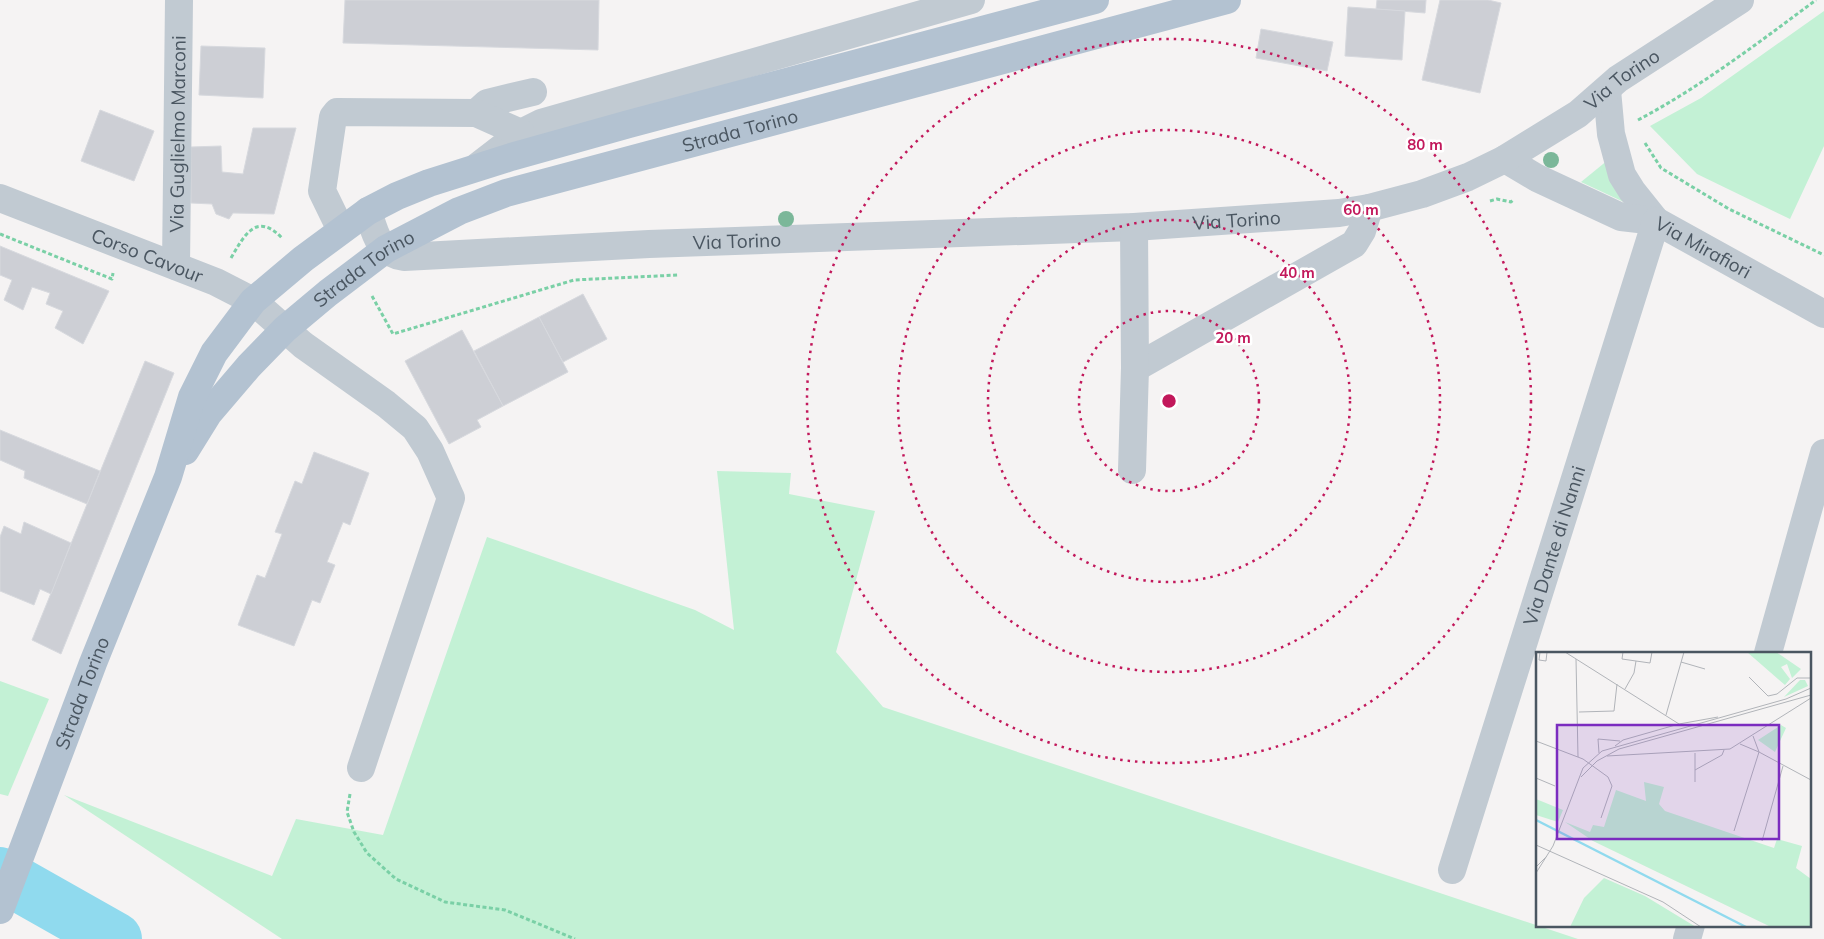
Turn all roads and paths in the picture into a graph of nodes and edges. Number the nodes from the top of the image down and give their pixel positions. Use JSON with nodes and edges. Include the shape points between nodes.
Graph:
{"nodes":[{"id":1,"x":179,"y":0,"type":"edge"},
{"id":2,"x":971,"y":0,"type":"edge"},
{"id":3,"x":1095,"y":0,"type":"edge"},
{"id":4,"x":1227,"y":0,"type":"edge"},
{"id":5,"x":1740,"y":0,"type":"edge"},
{"id":6,"x":1606,"y":90,"type":"junction"},
{"id":7,"x":533,"y":92,"type":"dead end"},
{"id":8,"x":476,"y":113,"type":"junction"},
{"id":9,"x":521,"y":134,"type":"junction"},
{"id":10,"x":1642,"y":138,"type":"dead end"},
{"id":11,"x":1505,"y":159,"type":"junction"},
{"id":12,"x":475,"y":168,"type":"junction"},
{"id":13,"x":0,"y":198,"type":"edge"},
{"id":14,"x":1369,"y":208,"type":"junction"},
{"id":15,"x":368,"y":211,"type":"junction"},
{"id":16,"x":1656,"y":221,"type":"junction"},
{"id":17,"x":1134,"y":227,"type":"junction"},
{"id":18,"x":341,"y":230,"type":"junction"},
{"id":19,"x":386,"y":250,"type":"junction"},
{"id":20,"x":1824,"y":256,"type":"edge"},
{"id":21,"x":176,"y":266,"type":"junction"},
{"id":22,"x":253,"y":301,"type":"junction"},
{"id":23,"x":1824,"y":314,"type":"edge"},
{"id":24,"x":285,"y":329,"type":"junction"},
{"id":25,"x":1135,"y":368,"type":"junction"},
{"id":26,"x":1824,"y":453,"type":"edge"},
{"id":27,"x":1132,"y":470,"type":"dead end"},
{"id":28,"x":168,"y":477,"type":"junction"},
{"id":29,"x":1768,"y":652,"type":"edge"},
{"id":30,"x":361,"y":768,"type":"joint"},
{"id":31,"x":1452,"y":870,"type":"dead end"},
{"id":32,"x":0,"y":910,"type":"edge"},
{"id":33,"x":1691,"y":926,"type":"edge"},
{"id":34,"x":575,"y":939,"type":"edge"},
{"id":35,"x":1687,"y":939,"type":"edge"}],
"edges":[{"from":1,"to":21,"type":"street","name":"Via Guglielmo Marconi"},
{"from":2,"to":9,"type":"street","name":"Strada Torino","via":[[541,123]]},
{"from":3,"to":12,"type":"main road","name":"Strada Torino"},
{"from":4,"to":19,"type":"main road","name":"Strada Torino","via":[[506,193],[458,211]]},
{"from":5,"to":6,"type":"street","name":"Via Torino"},
{"from":6,"to":11,"type":"street","name":"Via Torino","via":[[1578,114]]},
{"from":6,"to":16,"type":"street","name":"Via Mirafiori","via":[[1611,134],[1622,175]]},
{"from":7,"to":8,"type":"street","via":[[487,103]]},
{"from":8,"to":9,"type":"street"},
{"from":8,"to":18,"type":"street","via":[[337,112],[333,117],[322,191]]},
{"from":9,"to":12,"type":"street","name":"Strada Torino"},
{"from":10,"to":20,"type":"path","via":[[1661,168],[1729,209]]},
{"from":11,"to":14,"type":"street","name":"Via Torino","via":[[1422,194]]},
{"from":11,"to":16,"type":"street","via":[[1537,178],[1621,217]]},
{"from":12,"to":15,"type":"main road","name":"Strada Torino","via":[[429,183]]},
{"from":13,"to":21,"type":"street","name":"Corso Cavour"},
{"from":14,"to":17,"type":"street","name":"Via Torino","via":[[1339,213]]},
{"from":14,"to":25,"type":"street","via":[[1354,244]]},
{"from":15,"to":18,"type":"main road","name":"Strada Torino"},
{"from":15,"to":19,"type":"street","via":[[377,240]]},
{"from":16,"to":23,"type":"street","name":"Via Mirafiori"},
{"from":16,"to":31,"type":"street","name":"Via Dante di Nanni"},
{"from":17,"to":19,"type":"street","name":"Via Torino","via":[[404,256]]},
{"from":17,"to":25,"type":"street"},
{"from":18,"to":22,"type":"main road","name":"Strada Torino","via":[[302,258]]},
{"from":19,"to":24,"type":"main road","name":"Strada Torino"},
{"from":21,"to":22,"type":"street","name":"Corso Cavour"},
{"from":22,"to":24,"type":"street","name":"Corso Cavour"},
{"from":22,"to":28,"type":"main road","name":"Strada Torino","via":[[214,353],[192,397]]},
{"from":24,"to":28,"type":"main road","name":"Strada Torino","via":[[208,414]]},
{"from":24,"to":30,"type":"street","via":[[415,428],[430,451],[451,498]]},
{"from":25,"to":27,"type":"street"},
{"from":26,"to":29,"type":"street"},
{"from":28,"to":32,"type":"main road","name":"Strada Torino","via":[[93,663]]},
{"from":30,"to":34,"type":"path","via":[[350,794],[347,812],[367,853],[396,879],[445,902],[505,910]]},
{"from":33,"to":35,"type":"street"}]}
